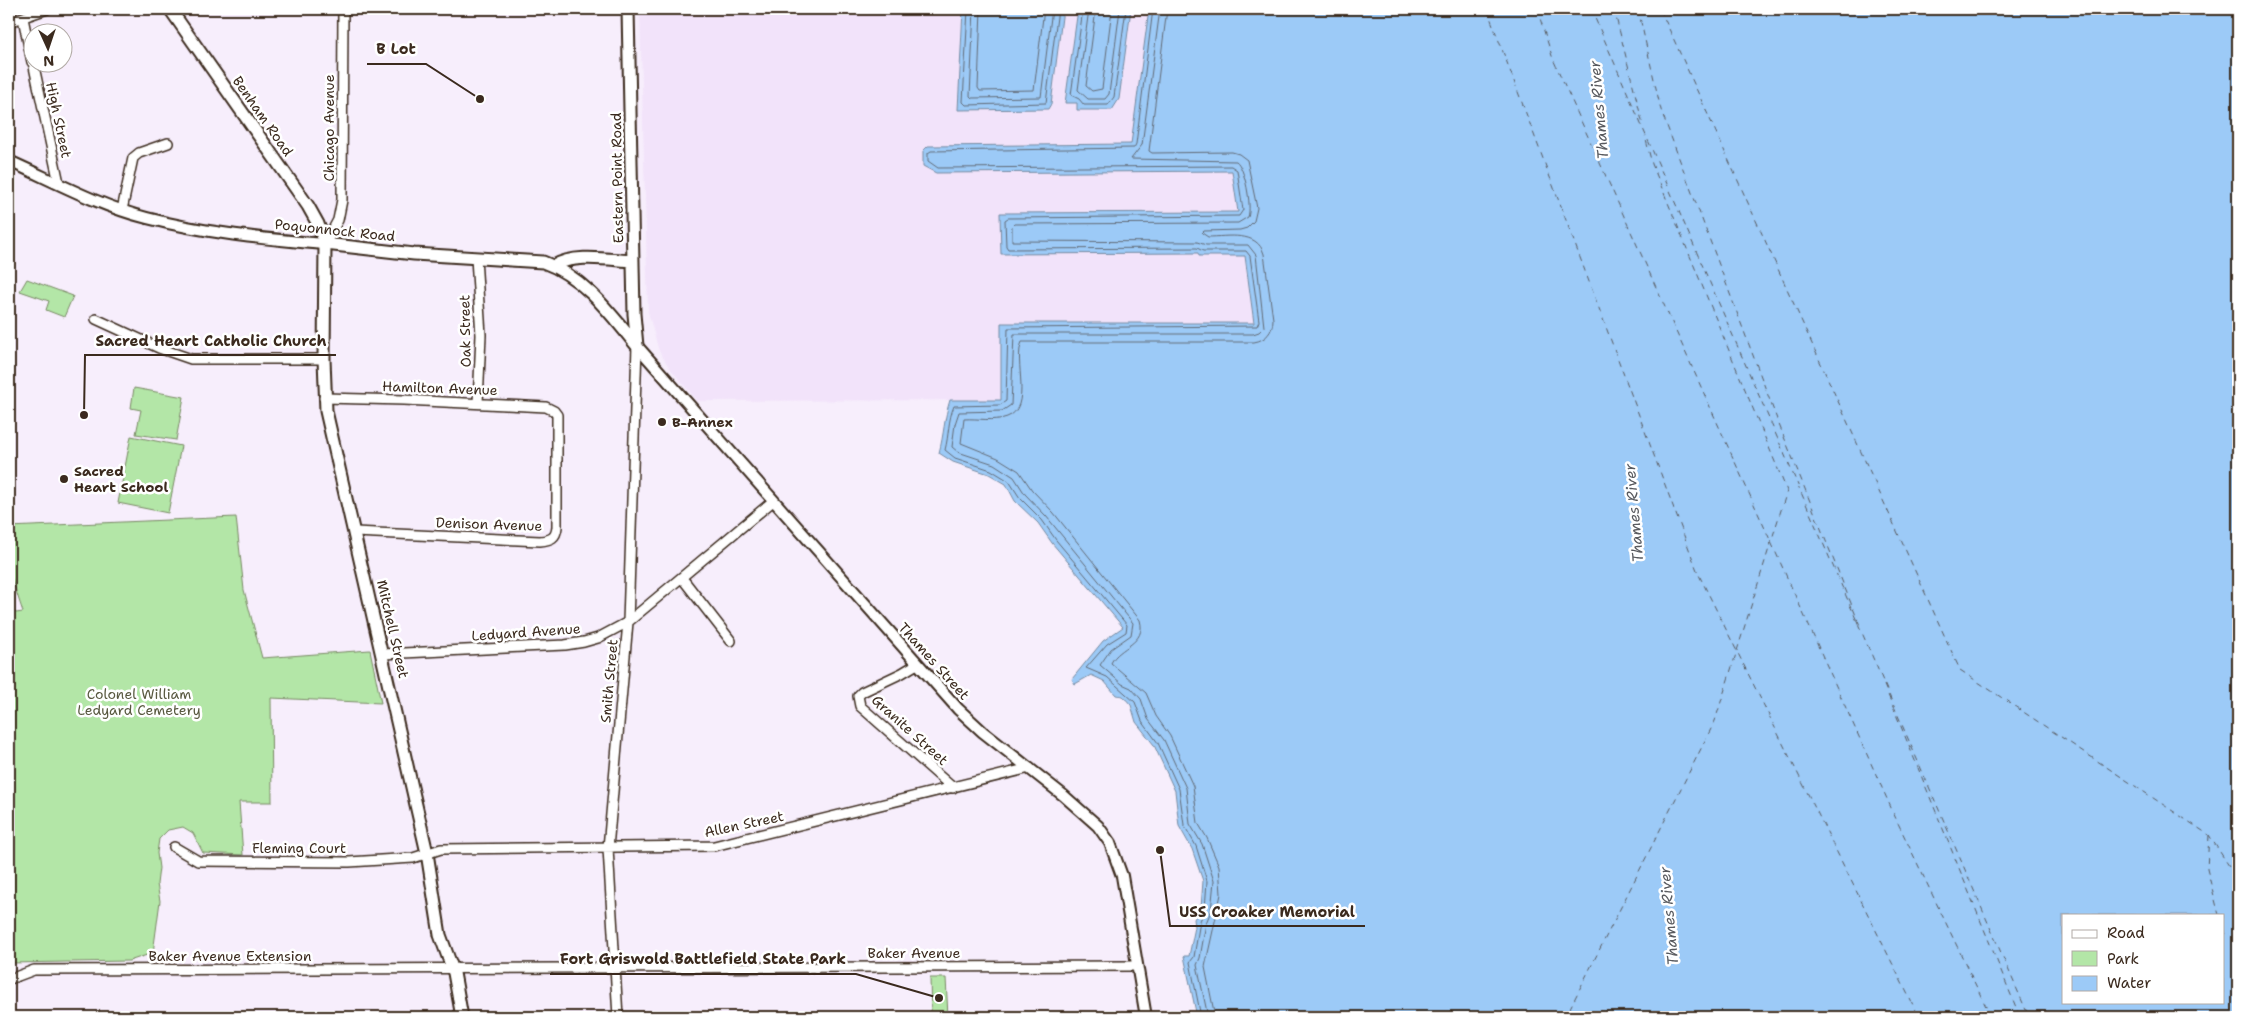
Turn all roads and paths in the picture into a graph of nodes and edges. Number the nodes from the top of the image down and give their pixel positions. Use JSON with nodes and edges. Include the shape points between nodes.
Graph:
{"nodes":[{"id":1,"x":47,"y":9,"type":"edge"},
{"id":2,"x":170,"y":9,"type":"edge"},
{"id":3,"x":343,"y":9,"type":"edge"},
{"id":4,"x":628,"y":9,"type":"edge"},
{"id":5,"x":23,"y":18,"type":"junction"},
{"id":6,"x":9,"y":22,"type":"edge"},
{"id":7,"x":24,"y":22,"type":"edge"},
{"id":8,"x":35,"y":72,"type":"edge"},
{"id":9,"x":168,"y":143,"type":"dead end"},
{"id":10,"x":9,"y":161,"type":"edge"},
{"id":11,"x":59,"y":183,"type":"junction"},
{"id":12,"x":122,"y":210,"type":"junction"},
{"id":13,"x":324,"y":244,"type":"junction"},
{"id":14,"x":476,"y":258,"type":"junction"},
{"id":15,"x":633,"y":261,"type":"junction"},
{"id":16,"x":554,"y":266,"type":"junction"},
{"id":17,"x":96,"y":319,"type":"dead end"},
{"id":18,"x":637,"y":346,"type":"junction"},
{"id":19,"x":324,"y":360,"type":"junction"},
{"id":20,"x":324,"y":398,"type":"junction"},
{"id":21,"x":478,"y":403,"type":"junction"},
{"id":22,"x":554,"y":411,"type":"joint"},
{"id":23,"x":773,"y":501,"type":"junction"},
{"id":24,"x":355,"y":532,"type":"junction"},
{"id":25,"x":682,"y":578,"type":"junction"},
{"id":26,"x":628,"y":622,"type":"junction"},
{"id":27,"x":731,"y":641,"type":"dead end"},
{"id":28,"x":383,"y":654,"type":"junction"},
{"id":29,"x":917,"y":664,"type":"junction"},
{"id":30,"x":1030,"y":768,"type":"junction"},
{"id":31,"x":953,"y":788,"type":"junction"},
{"id":32,"x":174,"y":847,"type":"dead end"},
{"id":33,"x":608,"y":848,"type":"junction"},
{"id":34,"x":427,"y":853,"type":"junction"},
{"id":35,"x":1137,"y":966,"type":"junction"},
{"id":36,"x":615,"y":968,"type":"junction"},
{"id":37,"x":452,"y":969,"type":"junction"},
{"id":38,"x":10,"y":979,"type":"edge"},
{"id":39,"x":462,"y":1017,"type":"edge"},
{"id":40,"x":618,"y":1017,"type":"edge"},
{"id":41,"x":1146,"y":1017,"type":"edge"}],
"edges":[{"from":1,"to":5,"type":"street"},
{"from":2,"to":13,"type":"main road","name":"Benham Road","via":[[308,206]]},
{"from":3,"to":13,"type":"street","name":"Chicago Avenue","via":[[342,200],[338,220]]},
{"from":4,"to":15,"type":"main road","name":"Eastern Point Road"},
{"from":5,"to":6,"type":"street"},
{"from":5,"to":7,"type":"street","name":"High Street"},
{"from":8,"to":11,"type":"street","name":"High Street"},
{"from":9,"to":12,"type":"street","via":[[133,158]]},
{"from":10,"to":11,"type":"street","name":"Poquonnock Road"},
{"from":11,"to":12,"type":"street","name":"Poquonnock Road"},
{"from":12,"to":13,"type":"street","name":"Poquonnock Road","via":[[221,232]]},
{"from":13,"to":14,"type":"main road","name":"Poquonnock Road"},
{"from":13,"to":19,"type":"main road","name":"Mitchell Street"},
{"from":14,"to":16,"type":"main road","name":"Poquonnock Road","via":[[528,260]]},
{"from":14,"to":21,"type":"street","name":"Oak Street","via":[[481,335]]},
{"from":15,"to":16,"type":"main road","via":[[578,260]]},
{"from":15,"to":18,"type":"main road","name":"Eastern Point Road"},
{"from":16,"to":18,"type":"main road","name":"Poquonnock Road","via":[[582,284]]},
{"from":17,"to":19,"type":"street","via":[[159,348],[192,359]]},
{"from":18,"to":23,"type":"street","name":"Thames Street"},
{"from":18,"to":26,"type":"street","name":"Smith Street"},
{"from":19,"to":20,"type":"main road","name":"Mitchell Street"},
{"from":20,"to":21,"type":"street","name":"Hamilton Avenue"},
{"from":20,"to":24,"type":"main road","name":"Mitchell Street"},
{"from":21,"to":22,"type":"street","name":"Hamilton Avenue","via":[[546,407]]},
{"from":22,"to":24,"type":"street","name":"Denison Avenue","via":[[558,420],[557,526],[556,535],[552,538],[540,541]]},
{"from":23,"to":25,"type":"street","name":"Ledyard Avenue"},
{"from":23,"to":29,"type":"street","name":"Thames Street"},
{"from":24,"to":28,"type":"main road","name":"Mitchell Street"},
{"from":25,"to":26,"type":"street","name":"Ledyard Avenue"},
{"from":25,"to":27,"type":"street"},
{"from":26,"to":28,"type":"street","name":"Ledyard Avenue","via":[[584,642]]},
{"from":26,"to":33,"type":"street","name":"Smith Street"},
{"from":28,"to":34,"type":"main road","name":"Mitchell Street"},
{"from":29,"to":30,"type":"street","name":"Thames Street","via":[[958,709]]},
{"from":29,"to":31,"type":"street","name":"Granite Street","via":[[862,692],[858,701],[885,730]]},
{"from":30,"to":31,"type":"street","name":"Allen Street"},
{"from":30,"to":35,"type":"street","name":"Thames Street","via":[[1098,826],[1114,851],[1122,876]]},
{"from":31,"to":33,"type":"street","name":"Allen Street","via":[[727,844]]},
{"from":32,"to":34,"type":"street","name":"Fleming Court","via":[[198,861],[349,862],[413,858]]},
{"from":33,"to":34,"type":"street","name":"Allen Street","via":[[441,849]]},
{"from":33,"to":36,"type":"street","name":"Smith Street"},
{"from":34,"to":37,"type":"main road","name":"Mitchell Street","via":[[440,935]]},
{"from":35,"to":36,"type":"street","name":"Baker Avenue"},
{"from":35,"to":41,"type":"street","name":"Thames Street"},
{"from":36,"to":37,"type":"street","name":"Baker Avenue"},
{"from":36,"to":40,"type":"street","name":"Smith Street"},
{"from":37,"to":38,"type":"street","name":"Baker Avenue Extension","via":[[34,970]]},
{"from":37,"to":39,"type":"main road","name":"Mitchell Street"}]}
